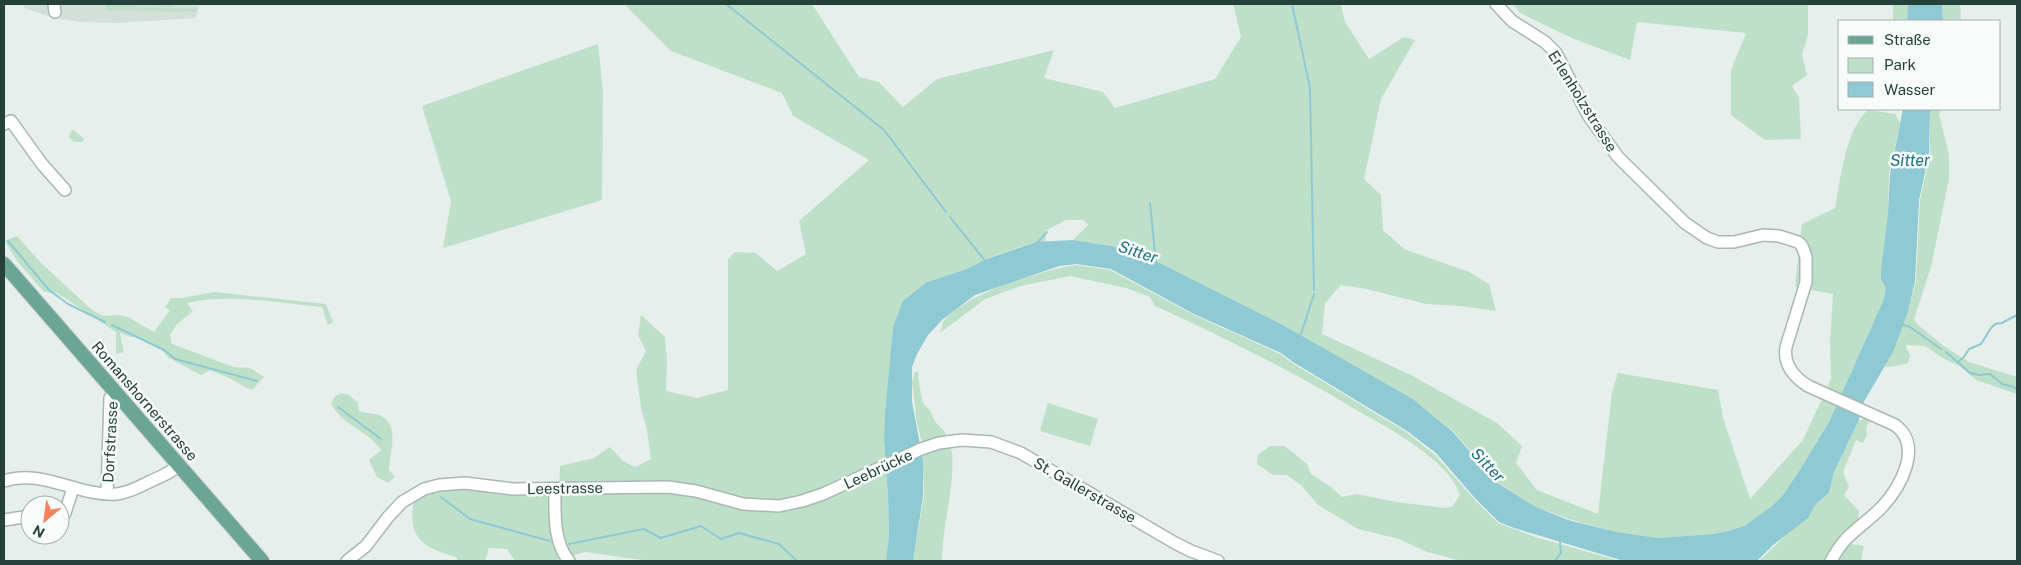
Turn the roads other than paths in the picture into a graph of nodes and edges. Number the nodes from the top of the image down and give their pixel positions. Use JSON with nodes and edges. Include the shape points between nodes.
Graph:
{"nodes":[{"id":1,"x":1496,"y":4,"type":"edge"},
{"id":2,"x":7,"y":123,"type":"edge"},
{"id":3,"x":65,"y":190,"type":"dead end"},
{"id":4,"x":4,"y":264,"type":"edge"},
{"id":5,"x":115,"y":392,"type":"junction"},
{"id":6,"x":946,"y":442,"type":"joint"},
{"id":7,"x":179,"y":464,"type":"junction"},
{"id":8,"x":4,"y":481,"type":"edge"},
{"id":9,"x":73,"y":488,"type":"junction"},
{"id":10,"x":555,"y":489,"type":"junction"},
{"id":11,"x":107,"y":494,"type":"junction"},
{"id":12,"x":811,"y":498,"type":"joint"},
{"id":13,"x":70,"y":499,"type":"edge"},
{"id":14,"x":20,"y":518,"type":"edge"},
{"id":15,"x":4,"y":520,"type":"edge"},
{"id":16,"x":262,"y":561,"type":"edge"},
{"id":17,"x":347,"y":561,"type":"edge"},
{"id":18,"x":569,"y":561,"type":"edge"},
{"id":19,"x":1218,"y":561,"type":"edge"},
{"id":20,"x":1831,"y":561,"type":"edge"}],
"edges":[{"from":1,"to":20,"type":"street","name":"Erlenholzstrasse","via":[[1556,53],[1588,115],[1618,158],[1685,223],[1718,242],[1778,236],[1802,246],[1806,257],[1806,282],[1786,347],[1790,369],[1797,378],[1901,429],[1910,454],[1888,499],[1846,539]]},
{"from":2,"to":3,"type":"street"},
{"from":4,"to":5,"type":"main road","name":"Romanshornerstrasse"},
{"from":5,"to":7,"type":"main road","name":"Romanshornerstrasse"},
{"from":5,"to":11,"type":"street","name":"Dorfstrasse","via":[[110,398]]},
{"from":6,"to":12,"type":"street","name":"Leebrücke","via":[[921,449]]},
{"from":6,"to":19,"type":"street","name":"St. Gallerstrasse","via":[[981,440],[1012,449],[1175,543]]},
{"from":7,"to":11,"type":"street","name":"Dorfstrasse","via":[[175,469],[124,493]]},
{"from":7,"to":16,"type":"main road","name":"Romanshornerstrasse"},
{"from":8,"to":9,"type":"street","name":"Dorfstrasse","via":[[30,477]]},
{"from":9,"to":11,"type":"street","name":"Dorfstrasse"},
{"from":9,"to":13,"type":"street"},
{"from":10,"to":12,"type":"street","name":"Leestrasse","via":[[668,486],[762,506],[791,504]]},
{"from":10,"to":17,"type":"street","name":"Leestrasse","via":[[451,483],[424,489],[396,508],[366,546]]},
{"from":10,"to":18,"type":"street","via":[[555,524],[562,553]]},
{"from":14,"to":15,"type":"street"}]}
